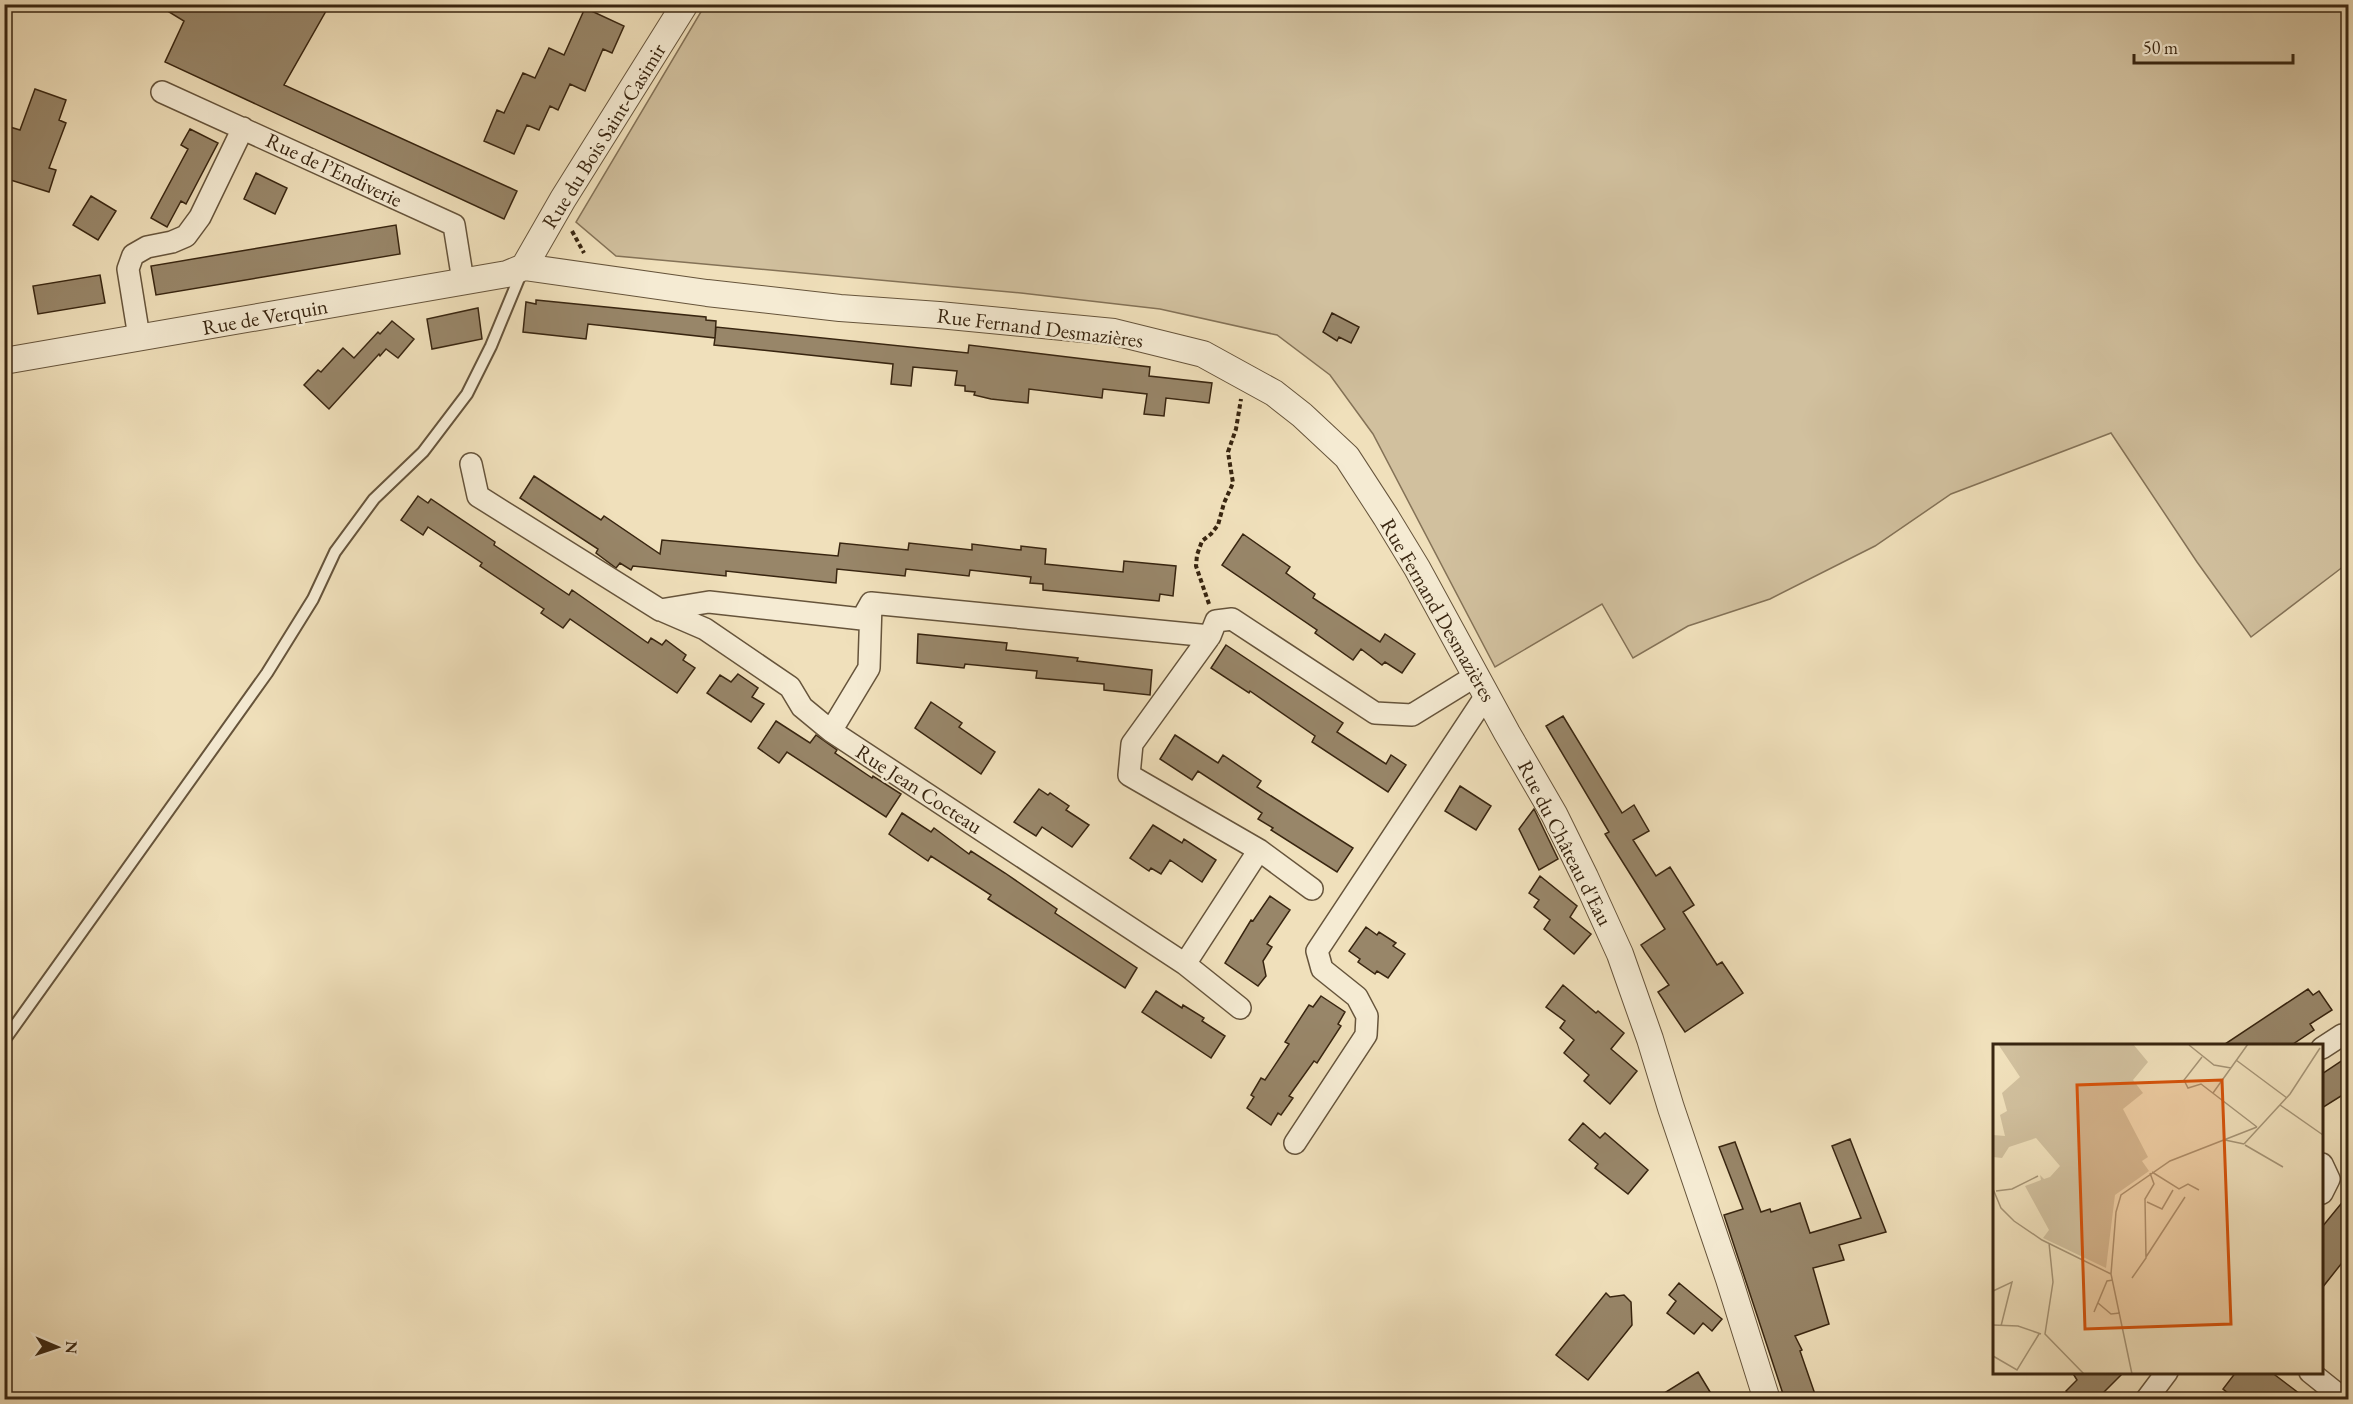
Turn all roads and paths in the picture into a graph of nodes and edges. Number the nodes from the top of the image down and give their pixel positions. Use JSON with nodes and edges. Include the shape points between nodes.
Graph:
{"nodes":[{"id":1,"x":685,"y":4,"type":"edge"},
{"id":2,"x":162,"y":92,"type":"dead end"},
{"id":3,"x":243,"y":128,"type":"junction"},
{"id":4,"x":524,"y":267,"type":"junction"},
{"id":5,"x":463,"y":281,"type":"junction"},
{"id":6,"x":139,"y":337,"type":"junction"},
{"id":7,"x":4,"y":361,"type":"edge"},
{"id":8,"x":1244,"y":377,"type":"junction"},
{"id":9,"x":471,"y":464,"type":"dead end"},
{"id":10,"x":871,"y":603,"type":"junction"},
{"id":11,"x":660,"y":610,"type":"junction"},
{"id":12,"x":1232,"y":619,"type":"junction"},
{"id":13,"x":1210,"y":636,"type":"junction"},
{"id":14,"x":1482,"y":685,"type":"junction"},
{"id":15,"x":831,"y":731,"type":"junction"},
{"id":16,"x":1507,"y":734,"type":"joint"},
{"id":17,"x":1259,"y":850,"type":"junction"},
{"id":18,"x":1312,"y":889,"type":"dead end"},
{"id":19,"x":1185,"y":964,"type":"junction"},
{"id":20,"x":1240,"y":1008,"type":"dead end"},
{"id":21,"x":2349,"y":1035,"type":"edge"},
{"id":22,"x":6,"y":1038,"type":"edge"},
{"id":23,"x":2323,"y":1047,"type":"edge"},
{"id":24,"x":1295,"y":1143,"type":"dead end"},
{"id":25,"x":2323,"y":1166,"type":"edge"},
{"id":26,"x":2323,"y":1191,"type":"edge"},
{"id":27,"x":2166,"y":1374,"type":"edge"},
{"id":28,"x":2312,"y":1374,"type":"edge"},
{"id":29,"x":1767,"y":1400,"type":"edge"},
{"id":30,"x":2146,"y":1400,"type":"edge"},
{"id":31,"x":2345,"y":1400,"type":"edge"}],
"edges":[{"from":1,"to":4,"type":"street","name":"Rue du Bois Saint-Casimir"},
{"from":2,"to":3,"type":"street","name":"Rue de l’Endiverie"},
{"from":3,"to":5,"type":"street","name":"Rue de l’Endiverie","via":[[454,225]]},
{"from":3,"to":6,"type":"street","via":[[200,217],[186,236],[133,255],[128,269]]},
{"from":4,"to":5,"type":"street","name":"Rue de Verquin","via":[[507,274]]},
{"from":4,"to":8,"type":"street","name":"Rue Fernand Desmazières","via":[[795,303],[1114,332],[1203,354]]},
{"from":4,"to":22,"type":"lane","via":[[467,394],[423,452],[374,499],[335,552],[313,599],[267,673]]},
{"from":5,"to":6,"type":"street","name":"Rue de Verquin"},
{"from":6,"to":7,"type":"street","name":"Rue de Verquin"},
{"from":8,"to":12,"type":"path","via":[[1236,429],[1228,452],[1233,483],[1218,525],[1202,541],[1196,566],[1207,603]]},
{"from":8,"to":14,"type":"street","name":"Rue Fernand Desmazières","via":[[1274,393],[1347,457],[1417,568]]},
{"from":9,"to":11,"type":"street","name":"Rue Jean Cocteau","via":[[478,496]]},
{"from":10,"to":11,"type":"street","via":[[862,619],[709,602]]},
{"from":10,"to":13,"type":"street"},
{"from":10,"to":15,"type":"street","via":[[869,668]]},
{"from":11,"to":15,"type":"street","name":"Rue Jean Cocteau","via":[[705,629],[790,687],[802,706]]},
{"from":12,"to":13,"type":"street","via":[[1216,621]]},
{"from":12,"to":14,"type":"street","via":[[1375,713],[1412,715]]},
{"from":13,"to":17,"type":"street","via":[[1132,744],[1129,775]]},
{"from":14,"to":16,"type":"street","name":"Rue Fernand Desmazières"},
{"from":14,"to":24,"type":"street","via":[[1317,951],[1322,969],[1357,996],[1367,1016],[1366,1035]]},
{"from":15,"to":19,"type":"street","name":"Rue Jean Cocteau"},
{"from":16,"to":29,"type":"street","name":"Rue du Château d'Eau","via":[[1554,814],[1620,954]]},
{"from":17,"to":18,"type":"street"},
{"from":17,"to":19,"type":"street"},
{"from":19,"to":20,"type":"street","name":"Rue Jean Cocteau"},
{"from":21,"to":23,"type":"street","via":[[2342,1035]]},
{"from":25,"to":26,"type":"street","via":[[2329,1179]]},
{"from":27,"to":30,"type":"street"},
{"from":28,"to":31,"type":"street"}]}
